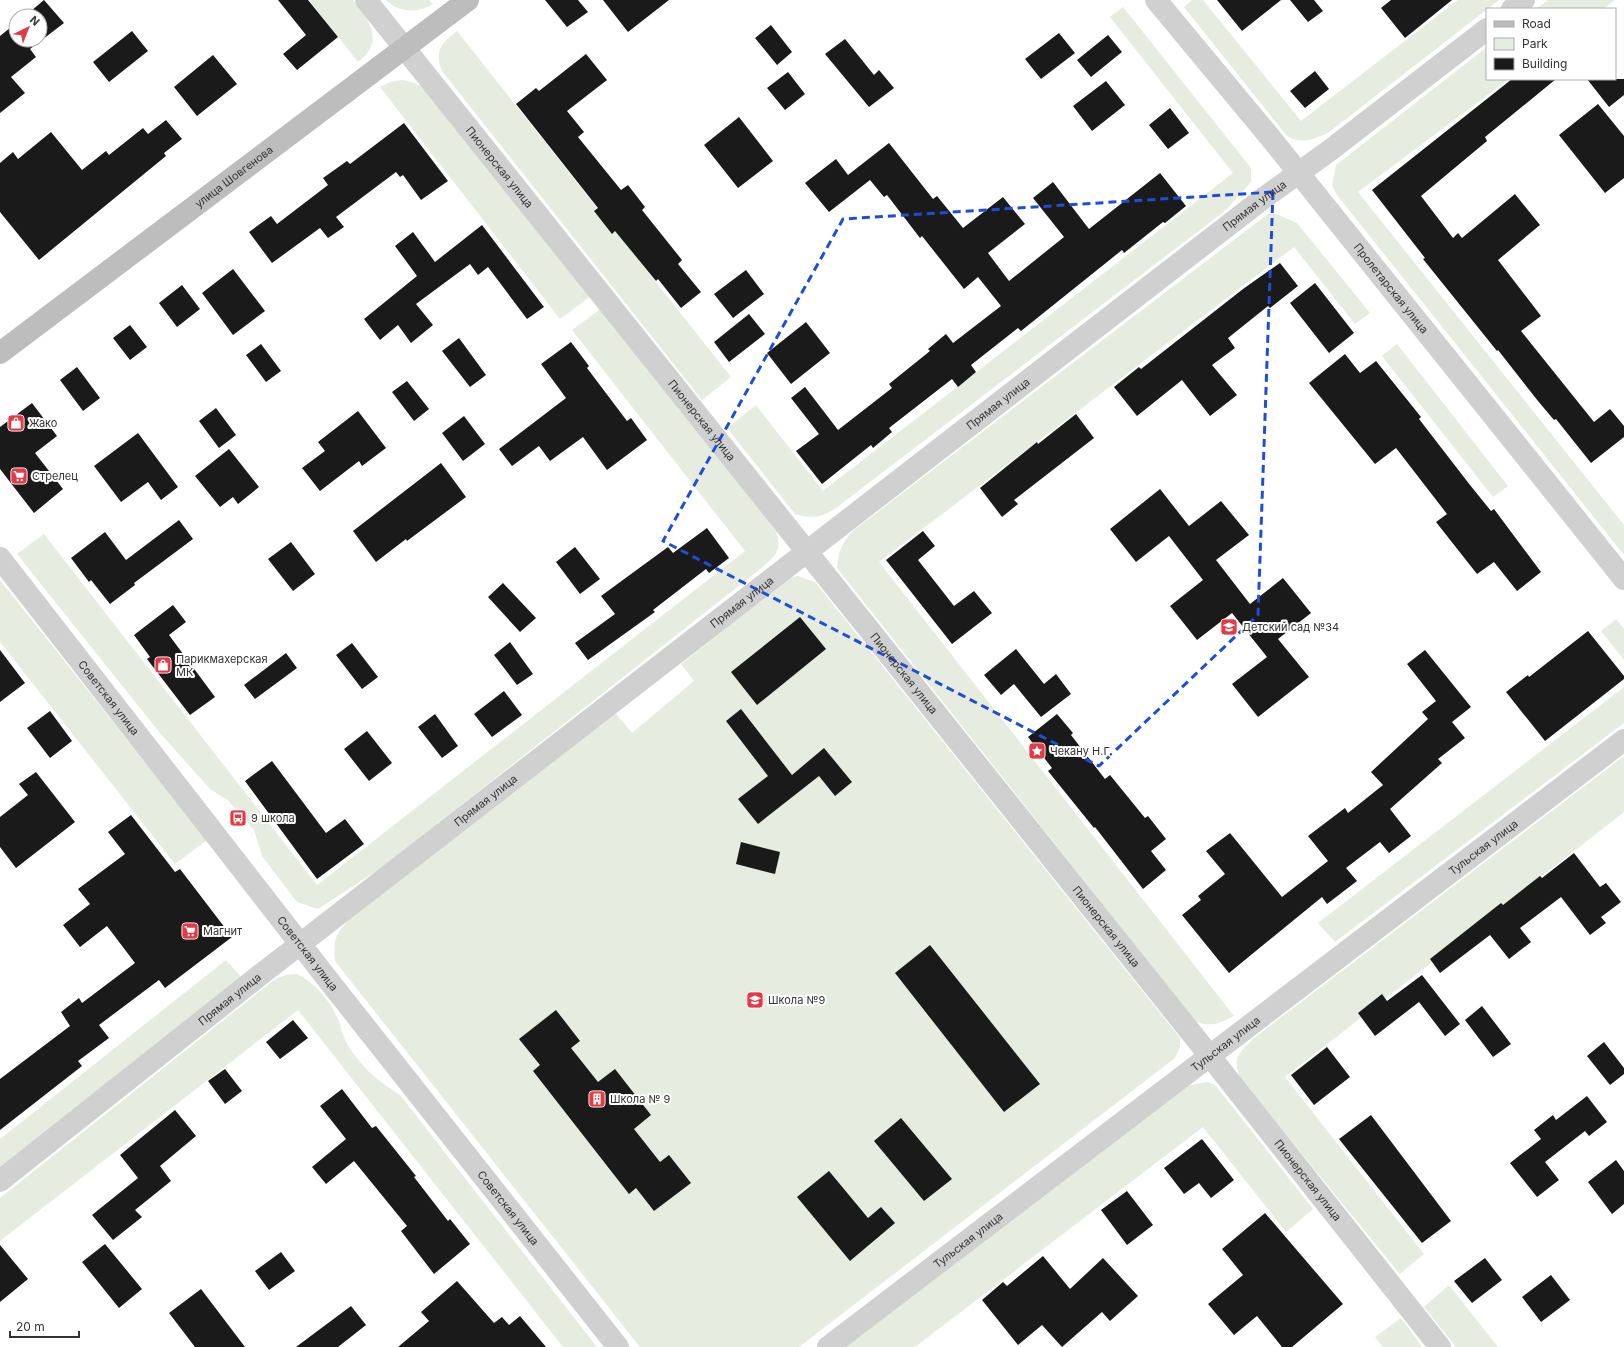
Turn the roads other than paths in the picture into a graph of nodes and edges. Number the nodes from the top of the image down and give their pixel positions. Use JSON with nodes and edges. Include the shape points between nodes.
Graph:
{"nodes":[{"id":1,"x":366,"y":0,"type":"edge"},
{"id":2,"x":468,"y":0,"type":"edge"},
{"id":3,"x":1156,"y":0,"type":"edge"},
{"id":4,"x":1524,"y":0,"type":"edge"},
{"id":5,"x":1513,"y":8,"type":"edge"},
{"id":6,"x":1486,"y":30,"type":"edge"},
{"id":7,"x":405,"y":48,"type":"junction"},
{"id":8,"x":1297,"y":173,"type":"junction"},
{"id":9,"x":0,"y":353,"type":"edge"},
{"id":10,"x":807,"y":552,"type":"junction"},
{"id":11,"x":0,"y":558,"type":"edge"},
{"id":12,"x":1624,"y":579,"type":"edge"},
{"id":13,"x":1624,"y":740,"type":"edge"},
{"id":14,"x":301,"y":944,"type":"junction"},
{"id":15,"x":1209,"y":1055,"type":"junction"},
{"id":16,"x":0,"y":1181,"type":"edge"},
{"id":17,"x":618,"y":1347,"type":"edge"},
{"id":18,"x":828,"y":1347,"type":"edge"},
{"id":19,"x":1440,"y":1347,"type":"edge"}],
"edges":[{"from":1,"to":7,"type":"street","name":"Пионерская улица"},
{"from":2,"to":7,"type":"main road","name":"улица Шовгенова"},
{"from":3,"to":8,"type":"street","name":"Пролетарская улица"},
{"from":4,"to":5,"type":"street"},
{"from":6,"to":8,"type":"street","name":"Прямая улица"},
{"from":7,"to":9,"type":"main road","name":"улица Шовгенова"},
{"from":7,"to":10,"type":"street","name":"Пионерская улица"},
{"from":8,"to":10,"type":"street","name":"Прямая улица"},
{"from":8,"to":12,"type":"street","name":"Пролетарская улица"},
{"from":10,"to":14,"type":"street","name":"Прямая улица"},
{"from":10,"to":15,"type":"street","name":"Пионерская улица"},
{"from":11,"to":14,"type":"street","name":"Советская улица"},
{"from":13,"to":15,"type":"street","name":"Тульская улица"},
{"from":14,"to":16,"type":"street","name":"Прямая улица"},
{"from":14,"to":17,"type":"street","name":"Советская улица"},
{"from":15,"to":18,"type":"street","name":"Тульская улица"},
{"from":15,"to":19,"type":"street","name":"Пионерская улица"}]}
